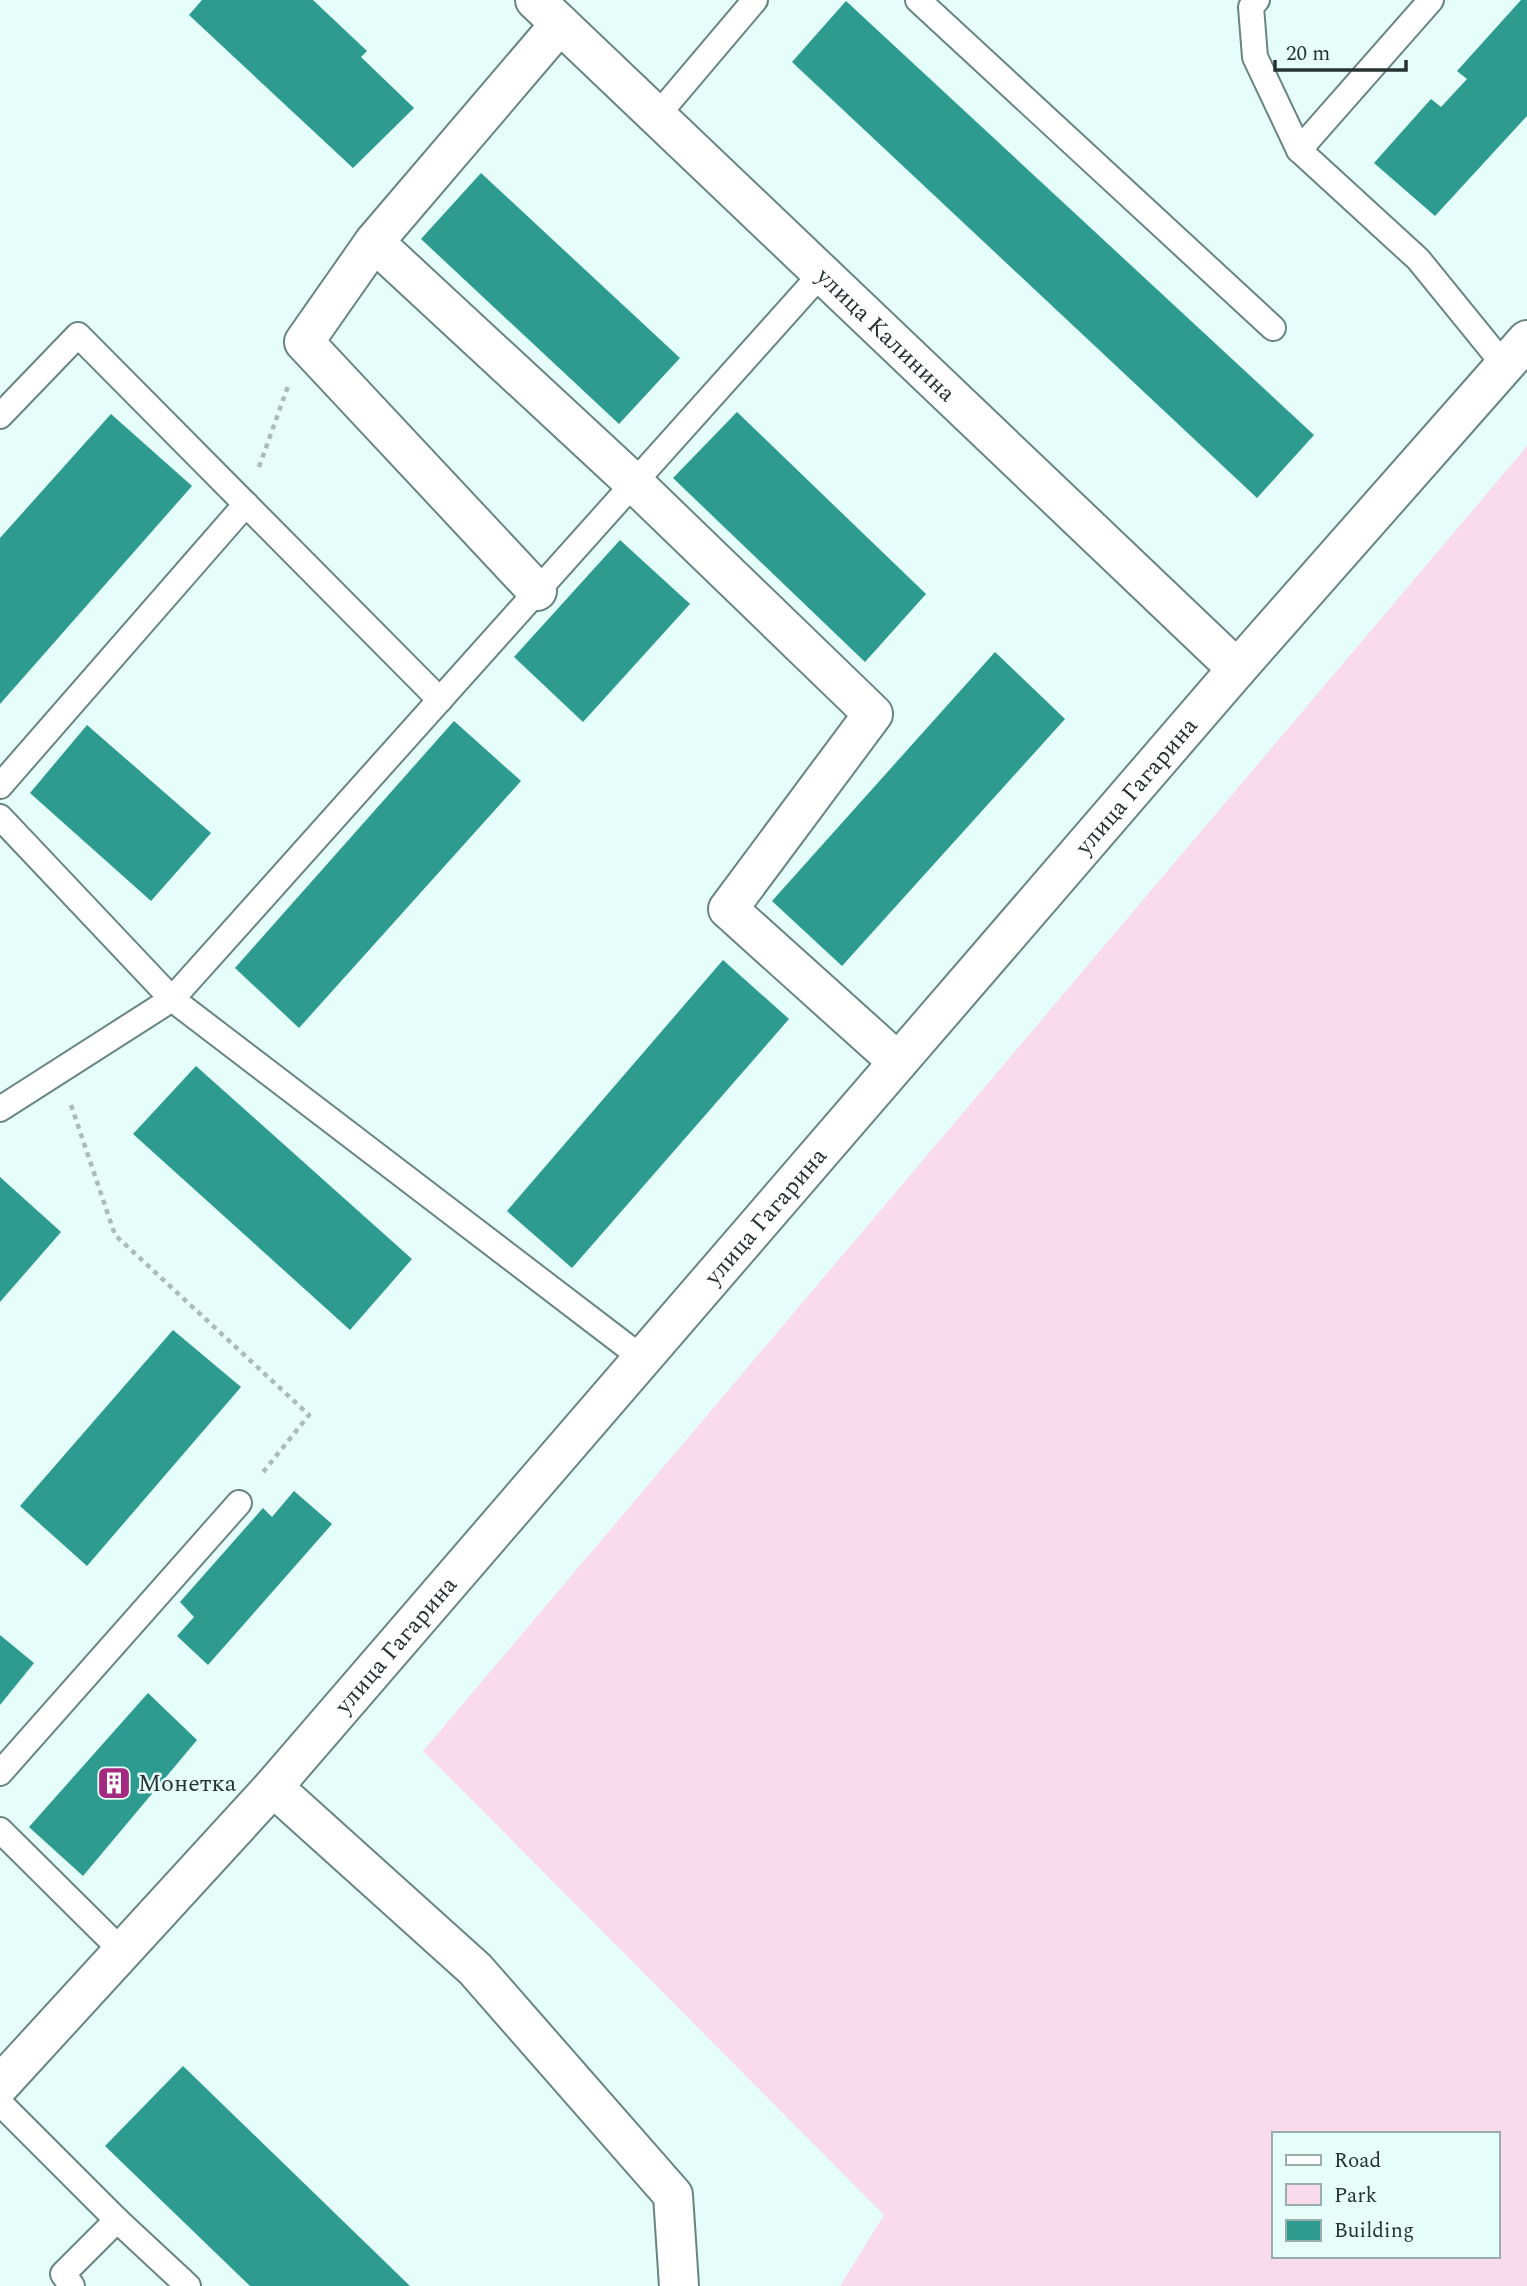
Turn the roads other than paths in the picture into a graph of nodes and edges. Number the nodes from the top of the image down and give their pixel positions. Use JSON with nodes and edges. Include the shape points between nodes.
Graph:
{"nodes":[{"id":1,"x":755,"y":0,"type":"edge"},
{"id":2,"x":918,"y":0,"type":"edge"},
{"id":3,"x":1257,"y":0,"type":"edge"},
{"id":4,"x":1431,"y":0,"type":"edge"},
{"id":5,"x":547,"y":12,"type":"edge"},
{"id":6,"x":656,"y":117,"type":"junction"},
{"id":7,"x":1299,"y":150,"type":"junction"},
{"id":8,"x":374,"y":242,"type":"junction"},
{"id":9,"x":821,"y":274,"type":"junction"},
{"id":10,"x":1273,"y":328,"type":"dead end"},
{"id":11,"x":1516,"y":353,"type":"edge"},
{"id":12,"x":0,"y":416,"type":"edge"},
{"id":13,"x":634,"y":483,"type":"junction"},
{"id":14,"x":246,"y":504,"type":"junction"},
{"id":15,"x":537,"y":591,"type":"junction"},
{"id":16,"x":1237,"y":669,"type":"junction"},
{"id":17,"x":440,"y":700,"type":"junction"},
{"id":18,"x":0,"y":786,"type":"edge"},
{"id":19,"x":0,"y":817,"type":"edge"},
{"id":20,"x":172,"y":999,"type":"junction"},
{"id":21,"x":898,"y":1062,"type":"junction"},
{"id":22,"x":0,"y":1109,"type":"edge"},
{"id":23,"x":642,"y":1358,"type":"junction"},
{"id":24,"x":239,"y":1503,"type":"road end"},
{"id":25,"x":0,"y":1773,"type":"edge"},
{"id":26,"x":273,"y":1787,"type":"junction"},
{"id":27,"x":0,"y":1830,"type":"edge"},
{"id":28,"x":122,"y":1951,"type":"junction"},
{"id":29,"x":0,"y":2085,"type":"edge"},
{"id":30,"x":0,"y":2103,"type":"edge"},
{"id":31,"x":117,"y":2220,"type":"junction"},
{"id":32,"x":72,"y":2286,"type":"edge"},
{"id":33,"x":188,"y":2286,"type":"edge"},
{"id":34,"x":679,"y":2286,"type":"edge"}],
"edges":[{"from":1,"to":6,"type":"lane"},
{"from":2,"to":10,"type":"lane"},
{"from":3,"to":7,"type":"lane","via":[[1251,7],[1255,57]]},
{"from":4,"to":7,"type":"lane"},
{"from":5,"to":6,"type":"street","name":"улица Калинина"},
{"from":5,"to":8,"type":"street"},
{"from":6,"to":9,"type":"street","name":"улица Калинина"},
{"from":7,"to":11,"type":"lane"},
{"from":8,"to":13,"type":"street"},
{"from":8,"to":15,"type":"street","via":[[304,342]]},
{"from":9,"to":13,"type":"lane"},
{"from":9,"to":16,"type":"street","name":"улица Калинина"},
{"from":11,"to":16,"type":"street","name":"улица Гагарина"},
{"from":12,"to":14,"type":"lane","via":[[78,335]]},
{"from":13,"to":15,"type":"lane"},
{"from":13,"to":21,"type":"street","via":[[873,714],[728,909]]},
{"from":14,"to":17,"type":"lane"},
{"from":14,"to":18,"type":"lane"},
{"from":15,"to":17,"type":"lane"},
{"from":16,"to":21,"type":"street","name":"улица Гагарина"},
{"from":17,"to":20,"type":"lane"},
{"from":19,"to":20,"type":"lane"},
{"from":20,"to":22,"type":"lane"},
{"from":20,"to":23,"type":"lane"},
{"from":21,"to":23,"type":"street","name":"улица Гагарина"},
{"from":23,"to":26,"type":"street","name":"улица Гагарина"},
{"from":24,"to":25,"type":"lane"},
{"from":26,"to":28,"type":"street","name":"улица Гагарина"},
{"from":26,"to":34,"type":"street","via":[[475,1969],[673,2195]]},
{"from":27,"to":28,"type":"lane"},
{"from":28,"to":29,"type":"street","name":"улица Гагарина"},
{"from":30,"to":31,"type":"lane"},
{"from":31,"to":32,"type":"lane","via":[[63,2274]]},
{"from":31,"to":33,"type":"lane"}]}
